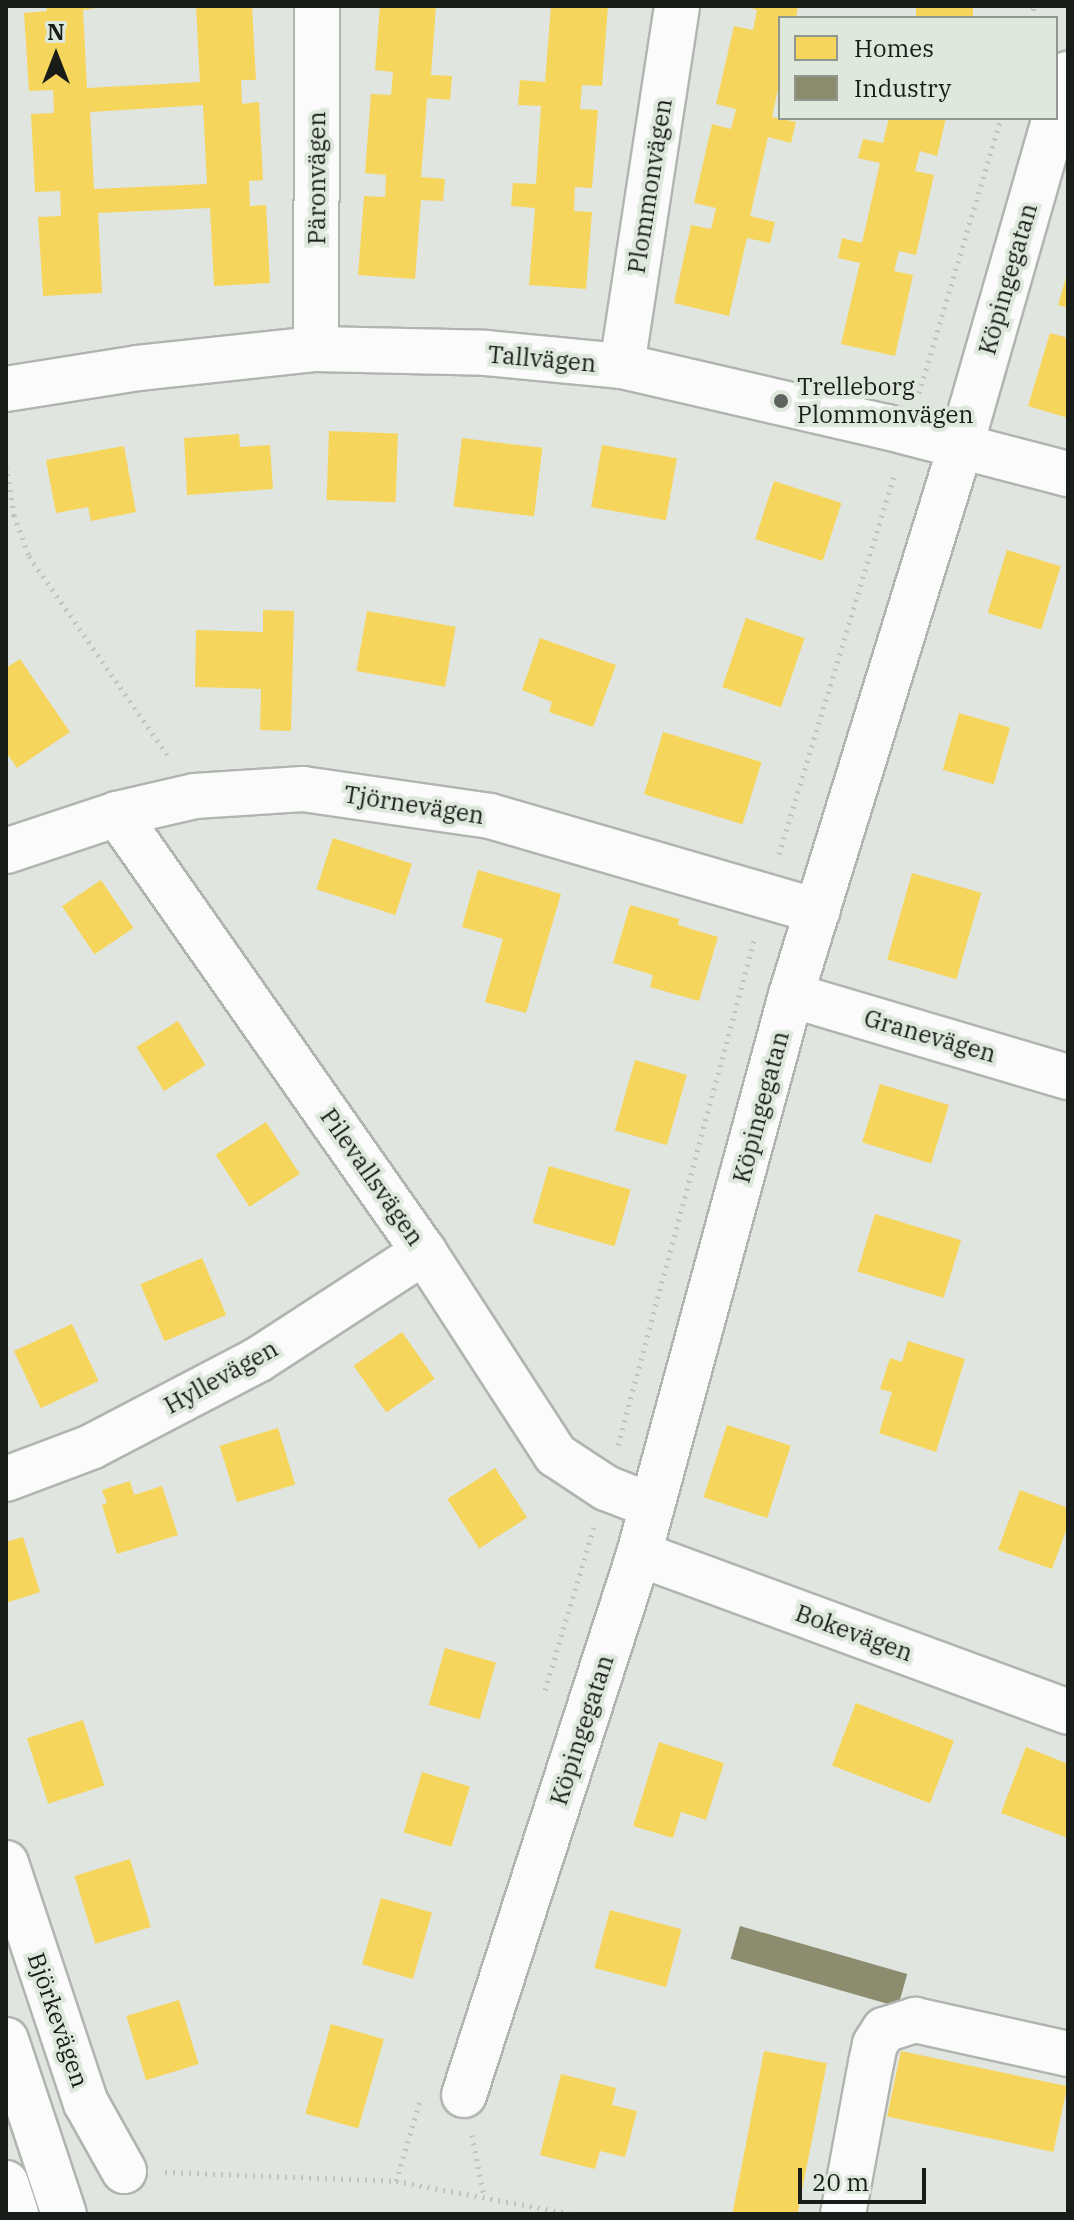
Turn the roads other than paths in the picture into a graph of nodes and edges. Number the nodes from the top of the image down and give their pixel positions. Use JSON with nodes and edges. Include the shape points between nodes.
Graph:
{"nodes":[{"id":1,"x":317,"y":6,"type":"edge"},
{"id":2,"x":677,"y":6,"type":"edge"},
{"id":3,"x":1068,"y":74,"type":"edge"},
{"id":4,"x":1058,"y":110,"type":"edge"},
{"id":5,"x":1055,"y":120,"type":"edge"},
{"id":6,"x":316,"y":349,"type":"junction"},
{"id":7,"x":622,"y":366,"type":"junction"},
{"id":8,"x":6,"y":389,"type":"edge"},
{"id":9,"x":961,"y":445,"type":"junction"},
{"id":10,"x":1068,"y":474,"type":"edge"},
{"id":11,"x":117,"y":814,"type":"junction"},
{"id":12,"x":6,"y":851,"type":"edge"},
{"id":13,"x":817,"y":911,"type":"junction"},
{"id":14,"x":791,"y":995,"type":"junction"},
{"id":15,"x":1068,"y":1077,"type":"edge"},
{"id":16,"x":424,"y":1252,"type":"junction"},
{"id":17,"x":6,"y":1479,"type":"edge"},
{"id":18,"x":652,"y":1506,"type":"junction"},
{"id":19,"x":639,"y":1554,"type":"junction"},
{"id":20,"x":1068,"y":1712,"type":"edge"},
{"id":21,"x":6,"y":1863,"type":"edge"},
{"id":22,"x":6,"y":2040,"type":"edge"},
{"id":23,"x":1068,"y":2054,"type":"edge"},
{"id":24,"x":444,"y":2093,"type":"road end"},
{"id":25,"x":124,"y":2171,"type":"road end"},
{"id":26,"x":6,"y":2183,"type":"edge"},
{"id":27,"x":16,"y":2214,"type":"edge"},
{"id":28,"x":64,"y":2214,"type":"edge"},
{"id":29,"x":843,"y":2214,"type":"edge"}],
"edges":[{"from":1,"to":6,"type":"street","name":"Päronvägen"},
{"from":2,"to":7,"type":"street","name":"Plommonvägen"},
{"from":3,"to":4,"type":"street","name":"Köpingegatan"},
{"from":5,"to":9,"type":"street","name":"Köpingegatan"},
{"from":6,"to":7,"type":"street","name":"Tallvägen","via":[[486,353]]},
{"from":6,"to":8,"type":"street","name":"Tallvägen"},
{"from":7,"to":9,"type":"street","name":"Tallvägen"},
{"from":9,"to":10,"type":"street","name":"Tallvägen"},
{"from":9,"to":13,"type":"street","name":"Köpingegatan"},
{"from":11,"to":12,"type":"street","name":"Tjörnevägen"},
{"from":11,"to":13,"type":"street","name":"Tjörnevägen","via":[[195,796],[303,789],[490,816]]},
{"from":11,"to":16,"type":"street","name":"Pilevallsvägen"},
{"from":13,"to":14,"type":"street","name":"Köpingegatan"},
{"from":14,"to":15,"type":"street","name":"Granevägen"},
{"from":14,"to":18,"type":"street","name":"Köpingegatan"},
{"from":16,"to":17,"type":"street","name":"Hyllevägen","via":[[259,1359],[91,1447]]},
{"from":16,"to":18,"type":"street","name":"Pilevallsvägen","via":[[556,1455],[606,1488]]},
{"from":18,"to":19,"type":"street","name":"Köpingegatan"},
{"from":19,"to":20,"type":"street","name":"Bokevägen"},
{"from":19,"to":24,"type":"street","name":"Köpingegatan"},
{"from":21,"to":25,"type":"street","name":"Björkevägen","via":[[86,2103]]},
{"from":22,"to":28,"type":"street"},
{"from":23,"to":29,"type":"street","via":[[915,2020],[884,2030],[875,2044]]},
{"from":26,"to":27,"type":"street"}]}
